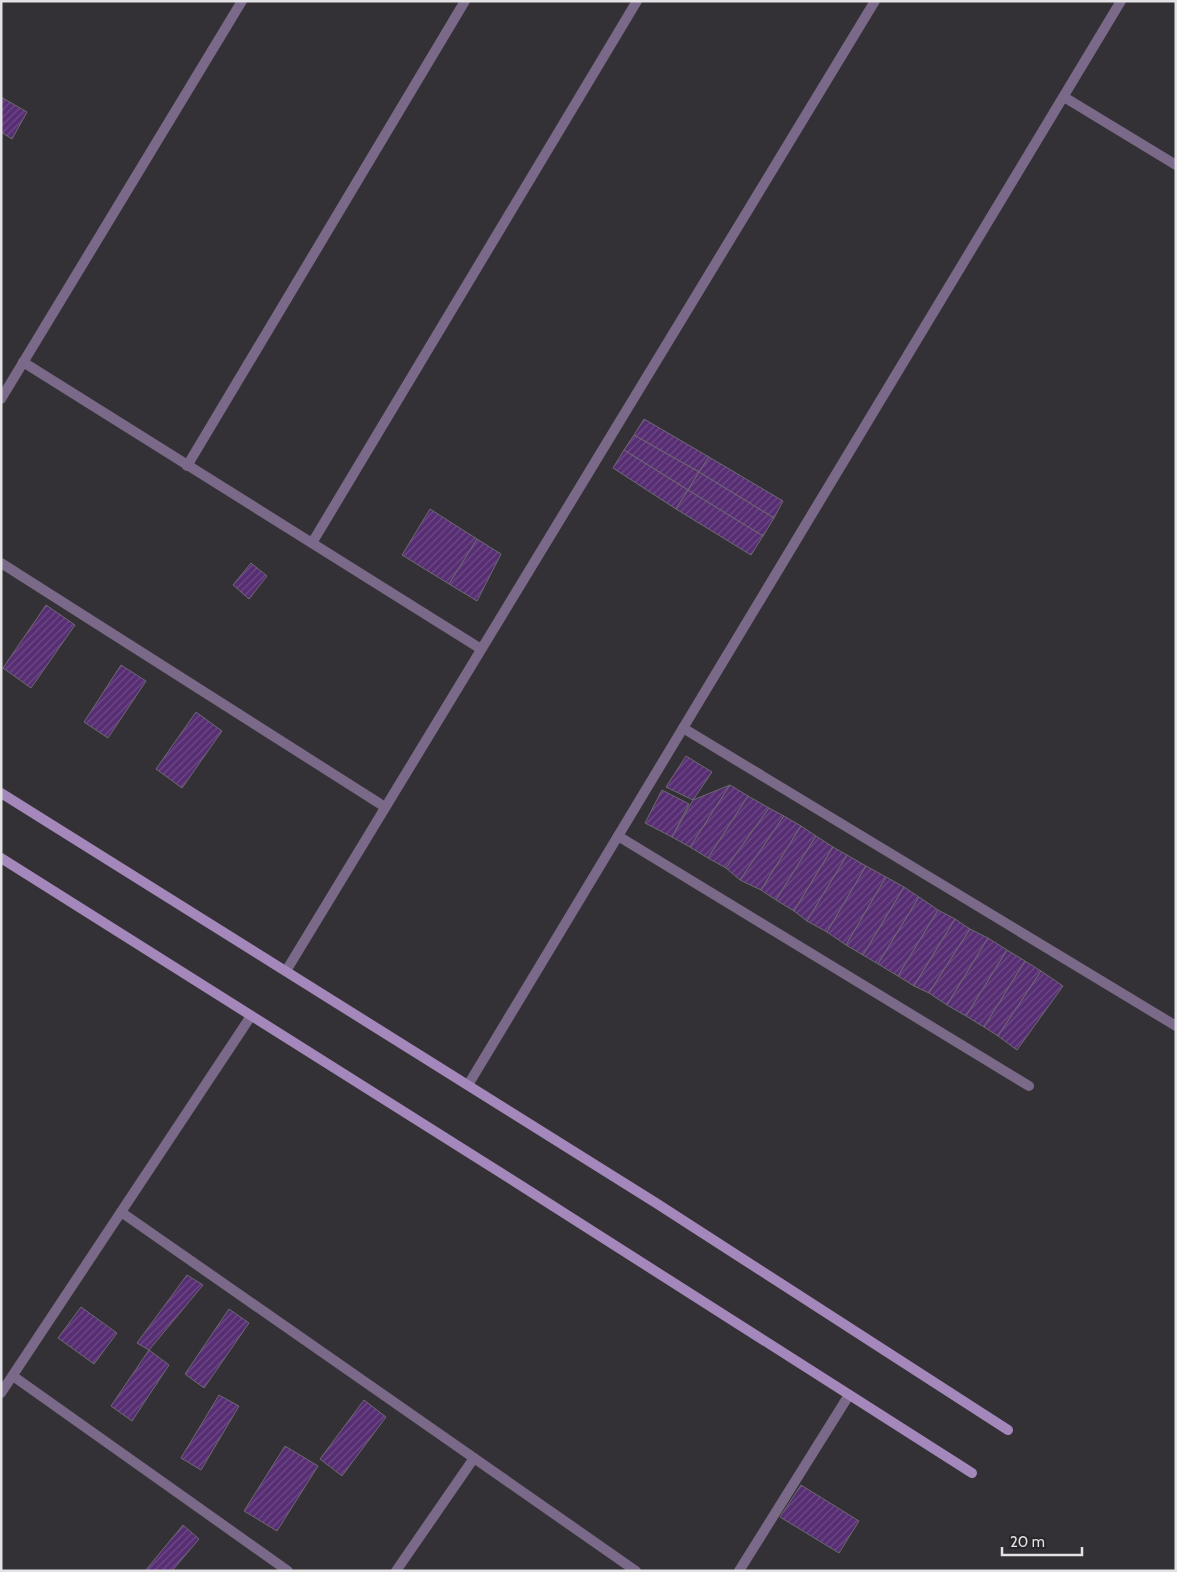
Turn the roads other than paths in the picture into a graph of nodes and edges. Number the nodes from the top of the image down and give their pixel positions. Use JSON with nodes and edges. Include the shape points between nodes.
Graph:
{"nodes":[{"id":1,"x":242,"y":1,"type":"edge"},
{"id":2,"x":465,"y":1,"type":"edge"},
{"id":3,"x":637,"y":1,"type":"edge"},
{"id":4,"x":1121,"y":1,"type":"edge"},
{"id":5,"x":871,"y":2,"type":"edge"},
{"id":6,"x":1064,"y":97,"type":"junction"},
{"id":7,"x":1176,"y":165,"type":"edge"},
{"id":8,"x":24,"y":362,"type":"junction"},
{"id":9,"x":1,"y":399,"type":"edge"},
{"id":10,"x":188,"y":466,"type":"junction"},
{"id":11,"x":312,"y":543,"type":"junction"},
{"id":12,"x":1,"y":563,"type":"edge"},
{"id":13,"x":481,"y":650,"type":"junction"},
{"id":14,"x":683,"y":728,"type":"junction"},
{"id":15,"x":1,"y":792,"type":"edge"},
{"id":16,"x":386,"y":807,"type":"junction"},
{"id":17,"x":618,"y":836,"type":"junction"},
{"id":18,"x":1,"y":858,"type":"edge"},
{"id":19,"x":286,"y":971,"type":"junction"},
{"id":20,"x":251,"y":1016,"type":"junction"},
{"id":21,"x":1176,"y":1026,"type":"edge"},
{"id":22,"x":468,"y":1085,"type":"junction"},
{"id":23,"x":1029,"y":1086,"type":"dead end"},
{"id":24,"x":121,"y":1212,"type":"junction"},
{"id":25,"x":13,"y":1376,"type":"junction"},
{"id":26,"x":1,"y":1393,"type":"edge"},
{"id":27,"x":849,"y":1395,"type":"junction"},
{"id":28,"x":1008,"y":1430,"type":"dead end"},
{"id":29,"x":474,"y":1458,"type":"junction"},
{"id":30,"x":972,"y":1473,"type":"dead end"},
{"id":31,"x":288,"y":1571,"type":"edge"},
{"id":32,"x":396,"y":1571,"type":"edge"},
{"id":33,"x":636,"y":1571,"type":"edge"},
{"id":34,"x":738,"y":1571,"type":"edge"}],
"edges":[{"from":1,"to":8,"type":"street"},
{"from":2,"to":10,"type":"street"},
{"from":3,"to":11,"type":"street"},
{"from":4,"to":6,"type":"street"},
{"from":5,"to":13,"type":"street"},
{"from":6,"to":7,"type":"street"},
{"from":6,"to":14,"type":"street"},
{"from":8,"to":9,"type":"street"},
{"from":8,"to":10,"type":"street"},
{"from":10,"to":11,"type":"street"},
{"from":11,"to":13,"type":"street"},
{"from":12,"to":16,"type":"street"},
{"from":13,"to":16,"type":"street"},
{"from":14,"to":17,"type":"street"},
{"from":14,"to":21,"type":"street"},
{"from":15,"to":19,"type":"street"},
{"from":16,"to":19,"type":"street"},
{"from":17,"to":22,"type":"street"},
{"from":17,"to":23,"type":"street"},
{"from":18,"to":20,"type":"street"},
{"from":19,"to":22,"type":"street"},
{"from":20,"to":24,"type":"street"},
{"from":20,"to":27,"type":"street"},
{"from":22,"to":28,"type":"street"},
{"from":24,"to":25,"type":"street"},
{"from":24,"to":29,"type":"street"},
{"from":25,"to":26,"type":"street"},
{"from":25,"to":31,"type":"street"},
{"from":27,"to":30,"type":"street"},
{"from":27,"to":34,"type":"street"},
{"from":29,"to":32,"type":"street"},
{"from":29,"to":33,"type":"street"}]}
